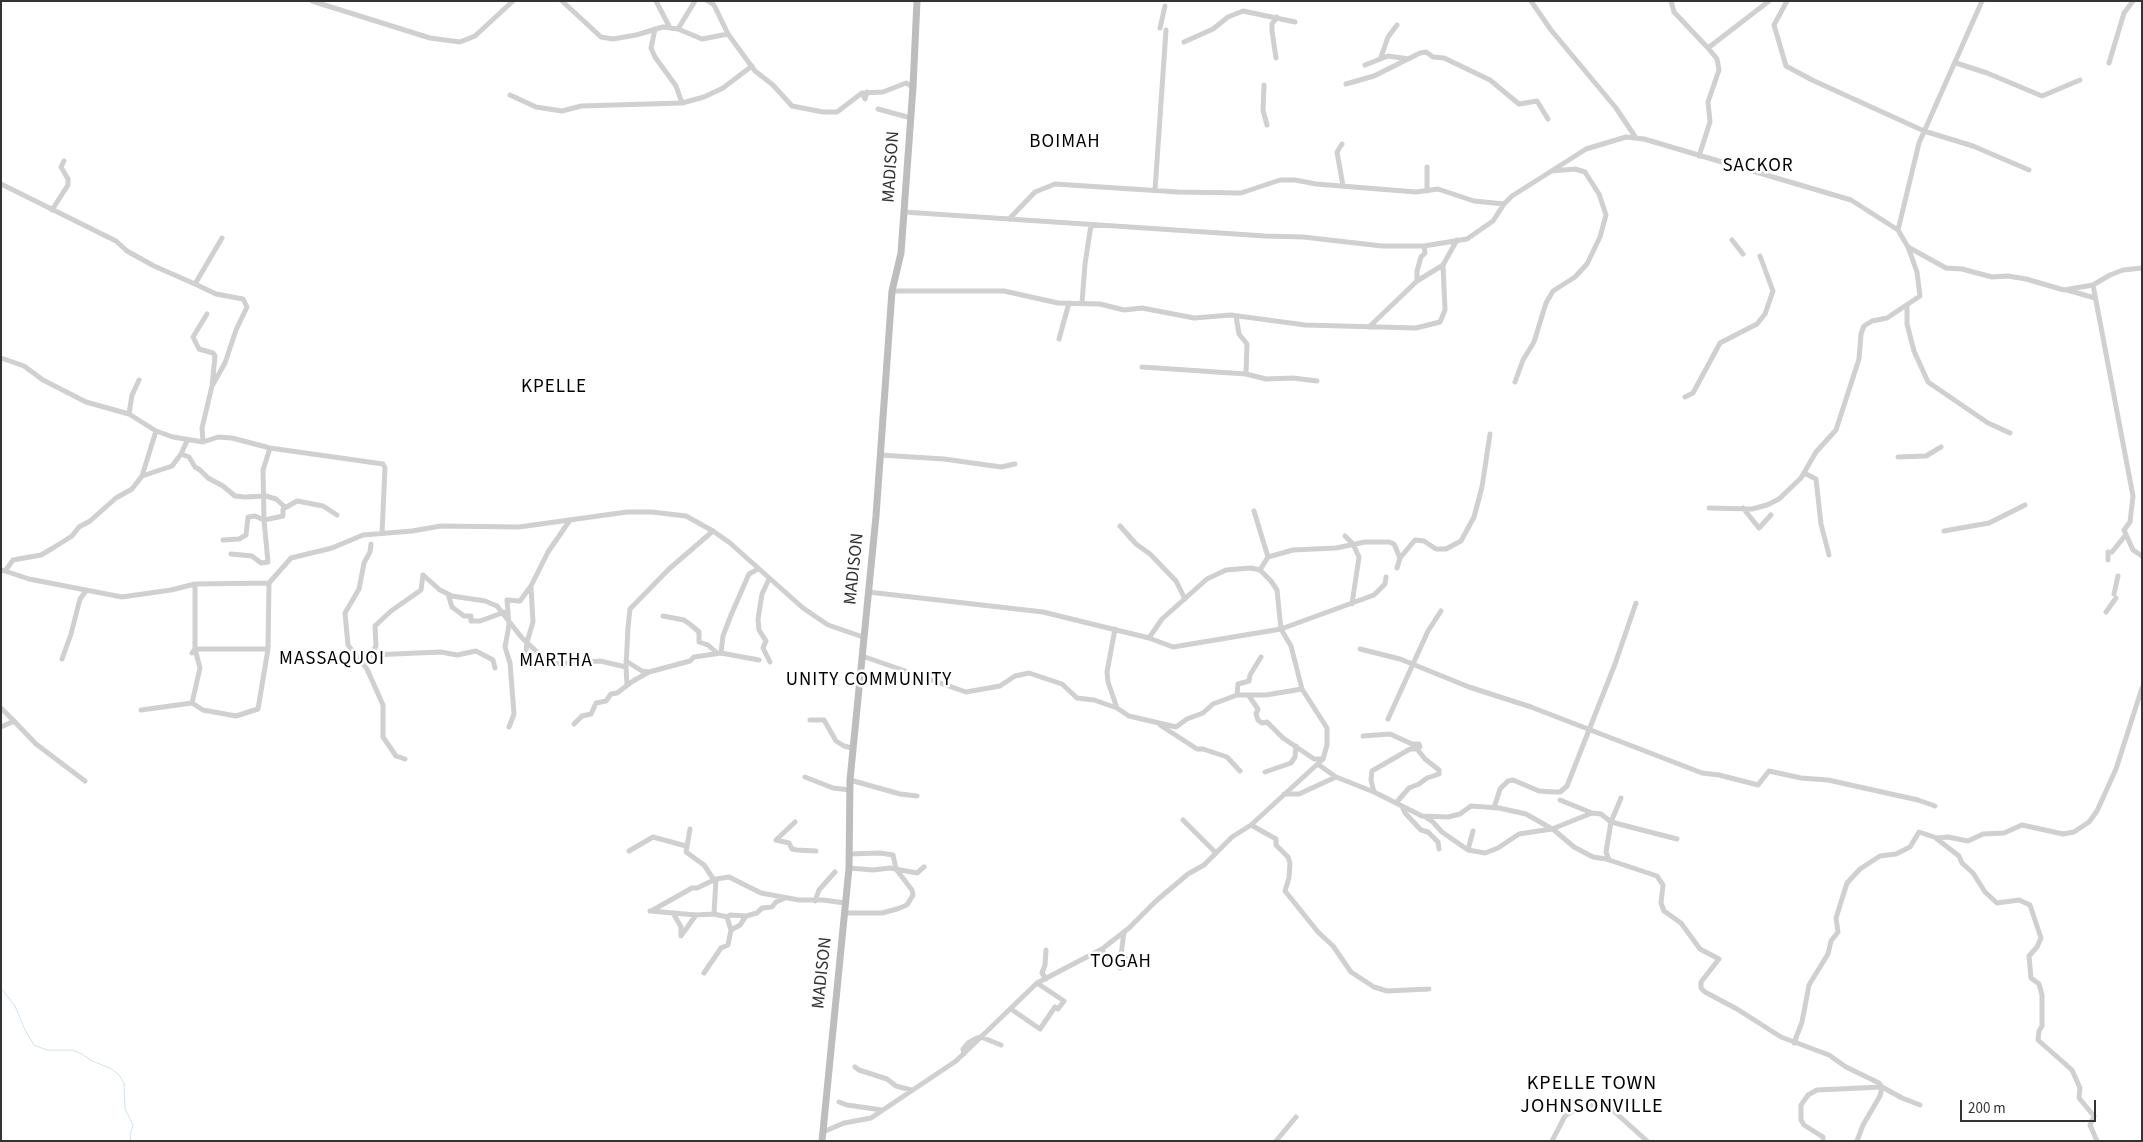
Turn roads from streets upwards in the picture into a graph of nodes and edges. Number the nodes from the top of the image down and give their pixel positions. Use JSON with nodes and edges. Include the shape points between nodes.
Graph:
{"nodes":[{"id":1,"x":312,"y":1,"type":"edge"},
{"id":2,"x":513,"y":1,"type":"edge"},
{"id":3,"x":562,"y":1,"type":"edge"},
{"id":4,"x":656,"y":1,"type":"edge"},
{"id":5,"x":695,"y":1,"type":"edge"},
{"id":6,"x":708,"y":1,"type":"edge"},
{"id":7,"x":917,"y":1,"type":"edge"},
{"id":8,"x":1531,"y":1,"type":"edge"},
{"id":9,"x":1671,"y":1,"type":"edge"},
{"id":10,"x":1769,"y":1,"type":"edge"},
{"id":11,"x":1787,"y":1,"type":"edge"},
{"id":12,"x":1982,"y":1,"type":"edge"},
{"id":13,"x":2133,"y":1,"type":"edge"},
{"id":14,"x":1165,"y":6,"type":"dead end"},
{"id":15,"x":1277,"y":17,"type":"junction"},
{"id":16,"x":1295,"y":22,"type":"dead end"},
{"id":17,"x":1397,"y":25,"type":"dead end"},
{"id":18,"x":670,"y":28,"type":"junction"},
{"id":19,"x":1160,"y":28,"type":"dead end"},
{"id":20,"x":655,"y":29,"type":"junction"},
{"id":21,"x":678,"y":29,"type":"junction"},
{"id":22,"x":1166,"y":30,"type":"dead end"},
{"id":23,"x":728,"y":34,"type":"junction"},
{"id":24,"x":1184,"y":42,"type":"dead end"},
{"id":25,"x":1708,"y":48,"type":"junction"},
{"id":26,"x":1381,"y":57,"type":"junction"},
{"id":27,"x":1276,"y":58,"type":"dead end"},
{"id":28,"x":1409,"y":59,"type":"junction"},
{"id":29,"x":1956,"y":63,"type":"junction"},
{"id":30,"x":2109,"y":63,"type":"dead end"},
{"id":31,"x":1365,"y":65,"type":"dead end"},
{"id":32,"x":752,"y":66,"type":"junction"},
{"id":33,"x":2080,"y":80,"type":"dead end"},
{"id":34,"x":1346,"y":84,"type":"dead end"},
{"id":35,"x":1264,"y":85,"type":"dead end"},
{"id":36,"x":913,"y":87,"type":"junction"},
{"id":37,"x":510,"y":95,"type":"dead end"},
{"id":38,"x":682,"y":103,"type":"junction"},
{"id":39,"x":878,"y":109,"type":"dead end"},
{"id":40,"x":911,"y":118,"type":"junction"},
{"id":41,"x":1548,"y":119,"type":"dead end"},
{"id":42,"x":1267,"y":125,"type":"dead end"},
{"id":43,"x":1924,"y":131,"type":"junction"},
{"id":44,"x":1636,"y":138,"type":"junction"},
{"id":45,"x":1342,"y":144,"type":"dead end"},
{"id":46,"x":1699,"y":156,"type":"junction"},
{"id":47,"x":64,"y":161,"type":"dead end"},
{"id":48,"x":1427,"y":167,"type":"dead end"},
{"id":49,"x":2029,"y":170,"type":"dead end"},
{"id":50,"x":1552,"y":171,"type":"junction"},
{"id":51,"x":1,"y":184,"type":"edge"},
{"id":52,"x":1343,"y":186,"type":"junction"},
{"id":53,"x":1155,"y":190,"type":"junction"},
{"id":54,"x":1427,"y":191,"type":"junction"},
{"id":55,"x":1504,"y":204,"type":"junction"},
{"id":56,"x":52,"y":210,"type":"junction"},
{"id":57,"x":904,"y":212,"type":"junction"},
{"id":58,"x":1009,"y":220,"type":"junction"},
{"id":59,"x":1091,"y":225,"type":"junction"},
{"id":60,"x":1898,"y":230,"type":"junction"},
{"id":61,"x":222,"y":238,"type":"dead end"},
{"id":62,"x":1457,"y":240,"type":"junction"},
{"id":63,"x":1732,"y":240,"type":"dead end"},
{"id":64,"x":1448,"y":242,"type":"junction"},
{"id":65,"x":1424,"y":246,"type":"junction"},
{"id":66,"x":1908,"y":247,"type":"junction"},
{"id":67,"x":1450,"y":253,"type":"junction"},
{"id":68,"x":1743,"y":254,"type":"dead end"},
{"id":69,"x":1760,"y":256,"type":"dead end"},
{"id":70,"x":1443,"y":265,"type":"junction"},
{"id":71,"x":2142,"y":268,"type":"edge"},
{"id":72,"x":1417,"y":281,"type":"junction"},
{"id":73,"x":195,"y":284,"type":"junction"},
{"id":74,"x":2093,"y":285,"type":"junction"},
{"id":75,"x":2064,"y":290,"type":"junction"},
{"id":76,"x":892,"y":291,"type":"junction"},
{"id":77,"x":2095,"y":298,"type":"junction"},
{"id":78,"x":1069,"y":303,"type":"junction"},
{"id":79,"x":1082,"y":303,"type":"junction"},
{"id":80,"x":1907,"y":306,"type":"junction"},
{"id":81,"x":207,"y":314,"type":"dead end"},
{"id":82,"x":1236,"y":316,"type":"junction"},
{"id":83,"x":1369,"y":327,"type":"junction"},
{"id":84,"x":1059,"y":339,"type":"dead end"},
{"id":85,"x":1,"y":358,"type":"edge"},
{"id":86,"x":1142,"y":367,"type":"dead end"},
{"id":87,"x":1246,"y":374,"type":"junction"},
{"id":88,"x":139,"y":380,"type":"dead end"},
{"id":89,"x":1317,"y":381,"type":"dead end"},
{"id":90,"x":1515,"y":382,"type":"dead end"},
{"id":91,"x":212,"y":386,"type":"junction"},
{"id":92,"x":1685,"y":397,"type":"dead end"},
{"id":93,"x":129,"y":414,"type":"junction"},
{"id":94,"x":156,"y":431,"type":"junction"},
{"id":95,"x":1490,"y":434,"type":"dead end"},
{"id":96,"x":2010,"y":434,"type":"dead end"},
{"id":97,"x":187,"y":441,"type":"junction"},
{"id":98,"x":203,"y":442,"type":"junction"},
{"id":99,"x":1941,"y":447,"type":"dead end"},
{"id":100,"x":270,"y":448,"type":"junction"},
{"id":101,"x":182,"y":454,"type":"junction"},
{"id":102,"x":880,"y":455,"type":"junction"},
{"id":103,"x":1898,"y":457,"type":"dead end"},
{"id":104,"x":1016,"y":464,"type":"dead end"},
{"id":105,"x":1804,"y":473,"type":"junction"},
{"id":106,"x":142,"y":476,"type":"junction"},
{"id":107,"x":264,"y":496,"type":"junction"},
{"id":108,"x":2025,"y":505,"type":"dead end"},
{"id":109,"x":285,"y":507,"type":"junction"},
{"id":110,"x":1710,"y":508,"type":"dead end"},
{"id":111,"x":1743,"y":508,"type":"junction"},
{"id":112,"x":1254,"y":511,"type":"dead end"},
{"id":113,"x":337,"y":515,"type":"dead end"},
{"id":114,"x":1771,"y":515,"type":"dead end"},
{"id":115,"x":264,"y":520,"type":"junction"},
{"id":116,"x":570,"y":520,"type":"junction"},
{"id":117,"x":1120,"y":526,"type":"dead end"},
{"id":118,"x":712,"y":530,"type":"junction"},
{"id":119,"x":1944,"y":531,"type":"dead end"},
{"id":120,"x":382,"y":532,"type":"junction"},
{"id":121,"x":1345,"y":536,"type":"dead end"},
{"id":122,"x":2124,"y":537,"type":"dead end"},
{"id":123,"x":223,"y":540,"type":"dead end"},
{"id":124,"x":371,"y":544,"type":"dead end"},
{"id":125,"x":1353,"y":544,"type":"junction"},
{"id":126,"x":231,"y":554,"type":"dead end"},
{"id":127,"x":1828,"y":555,"type":"dead end"},
{"id":128,"x":2142,"y":556,"type":"edge"},
{"id":129,"x":1268,"y":557,"type":"junction"},
{"id":130,"x":1400,"y":558,"type":"junction"},
{"id":131,"x":2108,"y":560,"type":"dead end"},
{"id":132,"x":1397,"y":568,"type":"dead end"},
{"id":133,"x":758,"y":569,"type":"junction"},
{"id":134,"x":3,"y":570,"type":"edge"},
{"id":135,"x":1260,"y":570,"type":"junction"},
{"id":136,"x":2118,"y":576,"type":"dead end"},
{"id":137,"x":1386,"y":577,"type":"dead end"},
{"id":138,"x":768,"y":579,"type":"junction"},
{"id":139,"x":269,"y":583,"type":"junction"},
{"id":140,"x":195,"y":584,"type":"junction"},
{"id":141,"x":531,"y":586,"type":"junction"},
{"id":142,"x":86,"y":591,"type":"junction"},
{"id":143,"x":868,"y":592,"type":"junction"},
{"id":144,"x":448,"y":594,"type":"junction"},
{"id":145,"x":1185,"y":599,"type":"junction"},
{"id":146,"x":1636,"y":603,"type":"dead end"},
{"id":147,"x":1352,"y":604,"type":"junction"},
{"id":148,"x":1441,"y":611,"type":"dead end"},
{"id":149,"x":506,"y":612,"type":"junction"},
{"id":150,"x":2106,"y":612,"type":"dead end"},
{"id":151,"x":663,"y":616,"type":"dead end"},
{"id":152,"x":509,"y":621,"type":"junction"},
{"id":153,"x":1281,"y":629,"type":"junction"},
{"id":154,"x":1115,"y":630,"type":"junction"},
{"id":155,"x":863,"y":637,"type":"junction"},
{"id":156,"x":1149,"y":638,"type":"junction"},
{"id":157,"x":527,"y":642,"type":"junction"},
{"id":158,"x":268,"y":649,"type":"junction"},
{"id":159,"x":1360,"y":649,"type":"dead end"},
{"id":160,"x":193,"y":651,"type":"junction"},
{"id":161,"x":720,"y":653,"type":"junction"},
{"id":162,"x":371,"y":655,"type":"junction"},
{"id":163,"x":862,"y":656,"type":"junction"},
{"id":164,"x":1261,"y":657,"type":"dead end"},
{"id":165,"x":62,"y":659,"type":"dead end"},
{"id":166,"x":359,"y":660,"type":"junction"},
{"id":167,"x":759,"y":660,"type":"dead end"},
{"id":168,"x":770,"y":662,"type":"dead end"},
{"id":169,"x":525,"y":663,"type":"dead end"},
{"id":170,"x":626,"y":664,"type":"junction"},
{"id":171,"x":1414,"y":665,"type":"junction"},
{"id":172,"x":495,"y":668,"type":"dead end"},
{"id":173,"x":649,"y":672,"type":"junction"},
{"id":174,"x":627,"y":685,"type":"junction"},
{"id":175,"x":2142,"y":688,"type":"edge"},
{"id":176,"x":1302,"y":689,"type":"junction"},
{"id":177,"x":1237,"y":695,"type":"junction"},
{"id":178,"x":1249,"y":696,"type":"junction"},
{"id":179,"x":192,"y":703,"type":"junction"},
{"id":180,"x":1,"y":708,"type":"edge"},
{"id":181,"x":1117,"y":708,"type":"junction"},
{"id":182,"x":141,"y":710,"type":"dead end"},
{"id":183,"x":1388,"y":719,"type":"dead end"},
{"id":184,"x":810,"y":720,"type":"dead end"},
{"id":185,"x":14,"y":721,"type":"junction"},
{"id":186,"x":1155,"y":722,"type":"junction"},
{"id":187,"x":574,"y":724,"type":"dead end"},
{"id":188,"x":1,"y":726,"type":"edge"},
{"id":189,"x":509,"y":727,"type":"dead end"},
{"id":190,"x":1590,"y":729,"type":"junction"},
{"id":191,"x":1363,"y":736,"type":"dead end"},
{"id":192,"x":1296,"y":746,"type":"junction"},
{"id":193,"x":852,"y":748,"type":"junction"},
{"id":194,"x":1417,"y":748,"type":"junction"},
{"id":195,"x":405,"y":759,"type":"dead end"},
{"id":196,"x":1323,"y":759,"type":"junction"},
{"id":197,"x":1318,"y":765,"type":"junction"},
{"id":198,"x":1240,"y":771,"type":"dead end"},
{"id":199,"x":1265,"y":772,"type":"dead end"},
{"id":200,"x":804,"y":777,"type":"dead end"},
{"id":201,"x":1336,"y":777,"type":"junction"},
{"id":202,"x":850,"y":780,"type":"junction"},
{"id":203,"x":85,"y":781,"type":"dead end"},
{"id":204,"x":850,"y":790,"type":"junction"},
{"id":205,"x":1374,"y":792,"type":"junction"},
{"id":206,"x":1284,"y":794,"type":"junction"},
{"id":207,"x":917,"y":796,"type":"dead end"},
{"id":208,"x":1621,"y":798,"type":"dead end"},
{"id":209,"x":1560,"y":800,"type":"dead end"},
{"id":210,"x":1396,"y":803,"type":"junction"},
{"id":211,"x":1402,"y":806,"type":"junction"},
{"id":212,"x":1935,"y":806,"type":"dead end"},
{"id":213,"x":1494,"y":808,"type":"junction"},
{"id":214,"x":1592,"y":813,"type":"junction"},
{"id":215,"x":1422,"y":816,"type":"junction"},
{"id":216,"x":1183,"y":820,"type":"dead end"},
{"id":217,"x":794,"y":822,"type":"dead end"},
{"id":218,"x":1611,"y":822,"type":"junction"},
{"id":219,"x":1251,"y":825,"type":"junction"},
{"id":220,"x":1552,"y":829,"type":"junction"},
{"id":221,"x":690,"y":830,"type":"dead end"},
{"id":222,"x":1473,"y":831,"type":"dead end"},
{"id":223,"x":1937,"y":838,"type":"junction"},
{"id":224,"x":1677,"y":839,"type":"dead end"},
{"id":225,"x":686,"y":846,"type":"junction"},
{"id":226,"x":1439,"y":849,"type":"dead end"},
{"id":227,"x":1468,"y":850,"type":"junction"},
{"id":228,"x":629,"y":851,"type":"dead end"},
{"id":229,"x":816,"y":851,"type":"dead end"},
{"id":230,"x":1215,"y":852,"type":"junction"},
{"id":231,"x":849,"y":854,"type":"junction"},
{"id":232,"x":1609,"y":860,"type":"junction"},
{"id":233,"x":924,"y":867,"type":"dead end"},
{"id":234,"x":849,"y":868,"type":"junction"},
{"id":235,"x":896,"y":869,"type":"junction"},
{"id":236,"x":835,"y":872,"type":"dead end"},
{"id":237,"x":715,"y":879,"type":"junction"},
{"id":238,"x":785,"y":898,"type":"junction"},
{"id":239,"x":815,"y":901,"type":"junction"},
{"id":240,"x":845,"y":903,"type":"junction"},
{"id":241,"x":674,"y":913,"type":"junction"},
{"id":242,"x":845,"y":913,"type":"junction"},
{"id":243,"x":714,"y":914,"type":"junction"},
{"id":244,"x":696,"y":915,"type":"junction"},
{"id":245,"x":746,"y":916,"type":"junction"},
{"id":246,"x":727,"y":917,"type":"junction"},
{"id":247,"x":731,"y":930,"type":"junction"},
{"id":248,"x":1124,"y":932,"type":"junction"},
{"id":249,"x":1046,"y":950,"type":"dead end"},
{"id":250,"x":1101,"y":950,"type":"junction"},
{"id":251,"x":704,"y":973,"type":"dead end"},
{"id":252,"x":1046,"y":979,"type":"junction"},
{"id":253,"x":1037,"y":983,"type":"junction"},
{"id":254,"x":1429,"y":989,"type":"dead end"},
{"id":255,"x":1011,"y":1010,"type":"junction"},
{"id":256,"x":981,"y":1037,"type":"junction"},
{"id":257,"x":1794,"y":1043,"type":"junction"},
{"id":258,"x":1001,"y":1045,"type":"dead end"},
{"id":259,"x":855,"y":1067,"type":"dead end"},
{"id":260,"x":1882,"y":1087,"type":"junction"},
{"id":261,"x":911,"y":1090,"type":"junction"},
{"id":262,"x":838,"y":1102,"type":"dead end"},
{"id":263,"x":1920,"y":1105,"type":"dead end"},
{"id":264,"x":882,"y":1110,"type":"junction"},
{"id":265,"x":1296,"y":1117,"type":"dead end"},
{"id":266,"x":823,"y":1132,"type":"junction"},
{"id":267,"x":822,"y":1141,"type":"edge"},
{"id":268,"x":1276,"y":1141,"type":"edge"},
{"id":269,"x":1552,"y":1141,"type":"edge"},
{"id":270,"x":1647,"y":1141,"type":"edge"},
{"id":271,"x":1822,"y":1141,"type":"edge"},
{"id":272,"x":1857,"y":1141,"type":"edge"},
{"id":273,"x":2097,"y":1141,"type":"edge"}],
"edges":[{"from":1,"to":2,"type":"street","via":[[430,38],[460,42],[475,36]]},
{"from":3,"to":20,"type":"street","via":[[601,36],[613,39]]},
{"from":4,"to":18,"type":"street"},
{"from":5,"to":21,"type":"street"},
{"from":6,"to":23,"type":"street","via":[[714,5]]},
{"from":7,"to":36,"type":"street","name":"MADISON"},
{"from":8,"to":44,"type":"street"},
{"from":9,"to":25,"type":"street","via":[[1674,12]]},
{"from":10,"to":25,"type":"street"},
{"from":11,"to":43,"type":"street","via":[[1774,25],[1786,66]]},
{"from":12,"to":29,"type":"street"},
{"from":13,"to":30,"type":"street","via":[[2124,13]]},
{"from":14,"to":19,"type":"street"},
{"from":15,"to":16,"type":"street"},
{"from":15,"to":24,"type":"street","via":[[1243,10]]},
{"from":15,"to":27,"type":"street","via":[[1272,24]]},
{"from":17,"to":26,"type":"street","via":[[1388,37]]},
{"from":18,"to":20,"type":"street"},
{"from":18,"to":21,"type":"street"},
{"from":20,"to":38,"type":"street","via":[[651,48],[676,86]]},
{"from":21,"to":23,"type":"street","via":[[702,39]]},
{"from":22,"to":53,"type":"street"},
{"from":23,"to":32,"type":"street"},
{"from":25,"to":46,"type":"street","via":[[1717,59],[1719,70],[1708,102],[1710,122]]},
{"from":26,"to":28,"type":"street"},
{"from":26,"to":31,"type":"street"},
{"from":28,"to":34,"type":"street","via":[[1374,76]]},
{"from":28,"to":41,"type":"street","via":[[1426,52],[1433,57],[1444,58],[1490,80],[1519,104],[1537,101]]},
{"from":29,"to":33,"type":"street","via":[[2042,96]]},
{"from":29,"to":43,"type":"street"},
{"from":32,"to":36,"type":"street","via":[[792,106],[823,112],[837,112],[865,93],[883,92],[906,83]]},
{"from":32,"to":38,"type":"street","via":[[723,88]]},
{"from":35,"to":42,"type":"street","via":[[1263,110]]},
{"from":36,"to":40,"type":"street","name":"MADISON"},
{"from":37,"to":38,"type":"street","via":[[536,107],[562,111],[581,106]]},
{"from":39,"to":40,"type":"street"},
{"from":40,"to":57,"type":"street","name":"MADISON"},
{"from":43,"to":49,"type":"street","via":[[1973,146]]},
{"from":43,"to":60,"type":"street"},
{"from":44,"to":46,"type":"street"},
{"from":44,"to":50,"type":"street","via":[[1626,137],[1586,150]]},
{"from":45,"to":52,"type":"street","via":[[1337,152]]},
{"from":46,"to":60,"type":"street","via":[[1850,200]]},
{"from":47,"to":56,"type":"street","via":[[61,167],[68,186]]},
{"from":48,"to":54,"type":"street"},
{"from":50,"to":55,"type":"street"},
{"from":50,"to":90,"type":"street","via":[[1575,169],[1585,172],[1599,194],[1606,216],[1587,264],[1575,277],[1553,291],[1546,303],[1534,342]]},
{"from":51,"to":56,"type":"street"},
{"from":52,"to":53,"type":"street","via":[[1280,180],[1241,193]]},
{"from":52,"to":54,"type":"street"},
{"from":53,"to":58,"type":"street","via":[[1055,184],[1035,192]]},
{"from":54,"to":55,"type":"street","via":[[1438,189],[1474,201]]},
{"from":55,"to":62,"type":"street","via":[[1492,221],[1476,234]]},
{"from":56,"to":73,"type":"street","via":[[116,241],[154,266]]},
{"from":57,"to":58,"type":"street"},
{"from":57,"to":76,"type":"street","name":"MADISON","via":[[901,253]]},
{"from":58,"to":59,"type":"street"},
{"from":59,"to":65,"type":"street","via":[[1303,237],[1382,246]]},
{"from":59,"to":79,"type":"street"},
{"from":60,"to":66,"type":"street"},
{"from":61,"to":73,"type":"street"},
{"from":62,"to":64,"type":"street"},
{"from":62,"to":67,"type":"street"},
{"from":63,"to":68,"type":"street"},
{"from":64,"to":65,"type":"street"},
{"from":64,"to":67,"type":"street"},
{"from":65,"to":72,"type":"street"},
{"from":66,"to":75,"type":"street","via":[[1946,268],[1992,277],[2026,279]]},
{"from":66,"to":80,"type":"street","via":[[1917,272],[1920,296]]},
{"from":67,"to":70,"type":"street"},
{"from":69,"to":92,"type":"street","via":[[1773,291],[1765,314],[1758,324],[1720,344],[1693,393]]},
{"from":70,"to":72,"type":"street"},
{"from":70,"to":83,"type":"street","via":[[1445,310],[1440,322],[1416,328]]},
{"from":71,"to":74,"type":"street","via":[[2123,270]]},
{"from":72,"to":83,"type":"street"},
{"from":73,"to":91,"type":"street","via":[[216,294],[243,299],[247,307],[225,363]]},
{"from":74,"to":75,"type":"street"},
{"from":74,"to":77,"type":"street"},
{"from":75,"to":77,"type":"street"},
{"from":76,"to":78,"type":"street","via":[[1004,291]]},
{"from":76,"to":102,"type":"street","name":"MADISON"},
{"from":77,"to":128,"type":"street","via":[[2133,496],[2130,522],[2124,530],[2133,550]]},
{"from":78,"to":79,"type":"street"},
{"from":78,"to":84,"type":"street"},
{"from":79,"to":82,"type":"street","via":[[1124,310],[1142,308],[1194,318]]},
{"from":80,"to":96,"type":"street","via":[[1907,324],[1914,351],[1928,382]]},
{"from":80,"to":105,"type":"street","via":[[1887,318],[1868,323],[1862,330],[1859,359],[1836,430],[1816,452]]},
{"from":81,"to":91,"type":"street","via":[[193,336],[199,349],[215,356]]},
{"from":82,"to":83,"type":"street","via":[[1305,325]]},
{"from":82,"to":87,"type":"street","via":[[1239,334],[1247,344]]},
{"from":85,"to":93,"type":"street","via":[[24,366],[86,402]]},
{"from":86,"to":87,"type":"street"},
{"from":87,"to":89,"type":"street","via":[[1266,379]]},
{"from":88,"to":93,"type":"street"},
{"from":91,"to":98,"type":"street","via":[[202,428]]},
{"from":93,"to":94,"type":"street"},
{"from":94,"to":97,"type":"street"},
{"from":94,"to":106,"type":"street"},
{"from":95,"to":130,"type":"street","via":[[1474,517],[1461,541],[1446,549],[1436,549],[1424,541],[1415,540]]},
{"from":97,"to":98,"type":"street"},
{"from":97,"to":101,"type":"street"},
{"from":98,"to":100,"type":"street","via":[[225,437]]},
{"from":99,"to":103,"type":"street","via":[[1926,456]]},
{"from":100,"to":107,"type":"street","via":[[263,470]]},
{"from":100,"to":120,"type":"street","via":[[383,464]]},
{"from":101,"to":106,"type":"street","via":[[172,466]]},
{"from":101,"to":107,"type":"street","via":[[189,457],[208,478],[235,496]]},
{"from":102,"to":104,"type":"street","via":[[1001,467]]},
{"from":102,"to":143,"type":"street","name":"MADISON"},
{"from":105,"to":111,"type":"street","via":[[1779,499],[1767,506]]},
{"from":105,"to":127,"type":"street","via":[[1816,479]]},
{"from":106,"to":134,"type":"street","via":[[132,489],[116,498],[72,536],[42,555],[13,560]]},
{"from":107,"to":109,"type":"street","via":[[276,499]]},
{"from":107,"to":115,"type":"street"},
{"from":108,"to":119,"type":"street","via":[[1989,523]]},
{"from":109,"to":113,"type":"street","via":[[303,500],[323,506]]},
{"from":109,"to":115,"type":"street","via":[[283,516]]},
{"from":110,"to":111,"type":"street"},
{"from":111,"to":114,"type":"street","via":[[1759,528]]},
{"from":112,"to":129,"type":"street"},
{"from":115,"to":123,"type":"street","via":[[248,516],[246,535]]},
{"from":115,"to":126,"type":"street","via":[[268,562]]},
{"from":116,"to":118,"type":"street","via":[[652,512],[686,516]]},
{"from":116,"to":120,"type":"street","via":[[519,527],[441,526]]},
{"from":116,"to":141,"type":"street","via":[[548,552]]},
{"from":117,"to":145,"type":"street","via":[[1176,580]]},
{"from":118,"to":133,"type":"street"},
{"from":118,"to":170,"type":"street","via":[[630,609]]},
{"from":120,"to":139,"type":"street","via":[[291,558]]},
{"from":121,"to":125,"type":"street"},
{"from":122,"to":131,"type":"street","via":[[2110,552]]},
{"from":124,"to":166,"type":"street","via":[[359,589],[345,613],[348,645]]},
{"from":125,"to":129,"type":"street","via":[[1293,550]]},
{"from":125,"to":130,"type":"street","via":[[1389,542],[1394,544]]},
{"from":125,"to":147,"type":"street","via":[[1359,557]]},
{"from":129,"to":135,"type":"street"},
{"from":130,"to":132,"type":"street"},
{"from":133,"to":138,"type":"street"},
{"from":133,"to":161,"type":"street","via":[[749,574],[723,636]]},
{"from":134,"to":142,"type":"street"},
{"from":135,"to":145,"type":"street","via":[[1226,570],[1208,579]]},
{"from":135,"to":153,"type":"street","via":[[1272,580],[1277,590]]},
{"from":136,"to":150,"type":"street","via":[[2115,596]]},
{"from":137,"to":147,"type":"street","via":[[1385,584],[1374,595]]},
{"from":138,"to":155,"type":"street","via":[[828,625]]},
{"from":138,"to":168,"type":"street","via":[[758,619],[759,630],[766,641],[764,652]]},
{"from":139,"to":140,"type":"street"},
{"from":139,"to":158,"type":"street"},
{"from":140,"to":142,"type":"street","via":[[122,597]]},
{"from":140,"to":160,"type":"street"},
{"from":141,"to":149,"type":"street","via":[[520,601],[507,600]]},
{"from":141,"to":157,"type":"street","via":[[533,622]]},
{"from":142,"to":165,"type":"street","via":[[80,599]]},
{"from":143,"to":154,"type":"street","via":[[1043,612]]},
{"from":143,"to":155,"type":"street","name":"MADISON"},
{"from":144,"to":149,"type":"street","via":[[485,601]]},
{"from":144,"to":149,"type":"street","via":[[452,607],[464,616],[471,616],[471,621]]},
{"from":144,"to":162,"type":"street","via":[[423,575],[421,590],[375,626],[376,646]]},
{"from":145,"to":156,"type":"street","via":[[1162,619]]},
{"from":146,"to":190,"type":"street"},
{"from":147,"to":153,"type":"street"},
{"from":148,"to":171,"type":"street","via":[[1428,631]]},
{"from":149,"to":152,"type":"street"},
{"from":151,"to":161,"type":"street","via":[[684,620],[699,632],[699,642]]},
{"from":152,"to":157,"type":"street"},
{"from":152,"to":189,"type":"street","via":[[505,647],[510,663],[514,714]]},
{"from":153,"to":156,"type":"street","via":[[1173,648]]},
{"from":153,"to":176,"type":"street","via":[[1291,646]]},
{"from":154,"to":156,"type":"street"},
{"from":154,"to":181,"type":"street","via":[[1107,672]]},
{"from":155,"to":163,"type":"street","name":"MADISON"},
{"from":157,"to":169,"type":"street"},
{"from":157,"to":170,"type":"street","via":[[550,664],[600,661]]},
{"from":158,"to":160,"type":"street"},
{"from":158,"to":179,"type":"street","via":[[258,709],[236,716],[203,710]]},
{"from":159,"to":171,"type":"street","via":[[1386,654]]},
{"from":160,"to":179,"type":"street","via":[[200,668]]},
{"from":161,"to":167,"type":"street"},
{"from":161,"to":173,"type":"street","via":[[694,657],[690,661]]},
{"from":162,"to":166,"type":"street"},
{"from":162,"to":172,"type":"street","via":[[476,652],[493,660]]},
{"from":163,"to":181,"type":"street","via":[[966,692],[1000,686],[1015,676],[1029,673],[1062,684],[1077,698]]},
{"from":163,"to":193,"type":"street","name":"MADISON"},
{"from":164,"to":177,"type":"street","via":[[1249,681],[1238,684]]},
{"from":166,"to":195,"type":"street","via":[[367,669],[382,705],[383,737],[396,756]]},
{"from":170,"to":173,"type":"street"},
{"from":170,"to":174,"type":"street"},
{"from":171,"to":183,"type":"street"},
{"from":171,"to":190,"type":"street"},
{"from":173,"to":174,"type":"street"},
{"from":174,"to":187,"type":"street","via":[[610,694],[606,701],[596,703],[591,714],[582,716]]},
{"from":175,"to":223,"type":"street","via":[[2116,769],[2089,822],[2074,832],[2063,834],[2022,825],[2004,833],[1983,834],[1968,841]]},
{"from":176,"to":178,"type":"street"},
{"from":176,"to":196,"type":"street","via":[[1327,728],[1328,745]]},
{"from":177,"to":178,"type":"street"},
{"from":177,"to":186,"type":"street","via":[[1213,704],[1176,727]]},
{"from":178,"to":192,"type":"street","via":[[1258,709],[1258,720],[1267,722]]},
{"from":179,"to":182,"type":"street"},
{"from":180,"to":185,"type":"street"},
{"from":181,"to":186,"type":"street","via":[[1129,716]]},
{"from":184,"to":193,"type":"street","via":[[824,720],[836,741]]},
{"from":185,"to":188,"type":"street"},
{"from":185,"to":203,"type":"street","via":[[36,744]]},
{"from":186,"to":198,"type":"street","via":[[1197,749],[1227,757]]},
{"from":190,"to":212,"type":"street","via":[[1702,773],[1758,785],[1769,771],[1828,780]]},
{"from":190,"to":213,"type":"street","via":[[1565,790],[1539,790],[1508,781],[1500,789]]},
{"from":191,"to":194,"type":"street","via":[[1390,734],[1419,744]]},
{"from":192,"to":196,"type":"street","via":[[1314,759]]},
{"from":192,"to":199,"type":"street","via":[[1291,763]]},
{"from":193,"to":202,"type":"street","name":"MADISON"},
{"from":194,"to":205,"type":"street","via":[[1372,771]]},
{"from":194,"to":210,"type":"street","via":[[1440,774],[1409,788]]},
{"from":196,"to":197,"type":"street"},
{"from":197,"to":201,"type":"street"},
{"from":197,"to":206,"type":"street"},
{"from":200,"to":204,"type":"street","via":[[833,788]]},
{"from":201,"to":205,"type":"street"},
{"from":201,"to":206,"type":"street","via":[[1299,794]]},
{"from":202,"to":204,"type":"street","name":"MADISON"},
{"from":202,"to":207,"type":"street"},
{"from":204,"to":231,"type":"street","name":"MADISON"},
{"from":205,"to":210,"type":"street"},
{"from":206,"to":219,"type":"street"},
{"from":208,"to":218,"type":"street"},
{"from":209,"to":214,"type":"street"},
{"from":210,"to":211,"type":"street"},
{"from":211,"to":215,"type":"street"},
{"from":211,"to":226,"type":"street","via":[[1421,830],[1438,842]]},
{"from":213,"to":215,"type":"street","via":[[1471,806],[1448,817]]},
{"from":213,"to":220,"type":"street","via":[[1526,814]]},
{"from":214,"to":218,"type":"street","via":[[1601,814]]},
{"from":214,"to":220,"type":"street"},
{"from":215,"to":227,"type":"street"},
{"from":216,"to":230,"type":"street"},
{"from":217,"to":229,"type":"street","via":[[776,840],[789,843],[792,849]]},
{"from":218,"to":224,"type":"street"},
{"from":218,"to":232,"type":"street","via":[[1606,852]]},
{"from":219,"to":230,"type":"street"},
{"from":219,"to":254,"type":"street","via":[[1276,839],[1276,845],[1290,863],[1285,891],[1333,946],[1350,972],[1387,991]]},
{"from":220,"to":227,"type":"street","via":[[1519,834],[1486,853]]},
{"from":220,"to":232,"type":"street","via":[[1574,847],[1593,857]]},
{"from":221,"to":225,"type":"street"},
{"from":222,"to":227,"type":"street"},
{"from":223,"to":257,"type":"street","via":[[1919,832],[1910,847],[1896,854],[1880,856],[1860,868],[1847,883],[1836,918],[1838,932],[1810,985]]},
{"from":223,"to":273,"type":"street","via":[[1959,856],[1997,903],[2020,900],[2030,905],[2041,938],[2029,956],[2031,978],[2039,984],[2042,995],[2042,1026],[2038,1040],[2072,1070],[2080,1088],[2079,1098],[2094,1116],[2090,1125]]},
{"from":225,"to":228,"type":"street","via":[[653,837]]},
{"from":225,"to":237,"type":"street","via":[[686,852],[704,865]]},
{"from":230,"to":248,"type":"street","via":[[1204,865],[1188,874]]},
{"from":231,"to":234,"type":"street","name":"MADISON"},
{"from":231,"to":235,"type":"street","via":[[891,854]]},
{"from":232,"to":257,"type":"street","via":[[1657,876],[1663,885],[1661,903],[1664,911],[1681,923],[1700,949],[1719,959],[1701,982],[1705,992]]},
{"from":233,"to":235,"type":"street","via":[[917,873]]},
{"from":234,"to":235,"type":"street"},
{"from":234,"to":240,"type":"street","name":"MADISON"},
{"from":235,"to":242,"type":"street","via":[[912,890],[907,905],[882,913]]},
{"from":236,"to":239,"type":"street","via":[[819,890]]},
{"from":237,"to":238,"type":"street","via":[[729,877],[761,893]]},
{"from":237,"to":241,"type":"street","via":[[650,911]]},
{"from":237,"to":243,"type":"street"},
{"from":238,"to":239,"type":"street"},
{"from":238,"to":245,"type":"street","via":[[772,907]]},
{"from":239,"to":240,"type":"street"},
{"from":240,"to":242,"type":"street","name":"MADISON"},
{"from":241,"to":244,"type":"street"},
{"from":241,"to":244,"type":"street","via":[[681,927],[681,936]]},
{"from":242,"to":266,"type":"street","name":"MADISON"},
{"from":243,"to":244,"type":"street"},
{"from":243,"to":246,"type":"street"},
{"from":245,"to":246,"type":"street"},
{"from":245,"to":247,"type":"street"},
{"from":246,"to":247,"type":"street"},
{"from":247,"to":251,"type":"street","via":[[728,945],[721,948]]},
{"from":248,"to":250,"type":"street"},
{"from":248,"to":250,"type":"street","via":[[1121,955],[1128,962],[1120,968]]},
{"from":249,"to":252,"type":"street","via":[[1042,973]]},
{"from":250,"to":252,"type":"street"},
{"from":252,"to":253,"type":"street"},
{"from":253,"to":255,"type":"street"},
{"from":253,"to":255,"type":"street","via":[[1064,1001],[1058,1009],[1055,1007],[1040,1029]]},
{"from":255,"to":256,"type":"street"},
{"from":256,"to":258,"type":"street"},
{"from":256,"to":261,"type":"street","via":[[956,1061]]},
{"from":257,"to":260,"type":"street","via":[[1829,1055]]},
{"from":259,"to":261,"type":"street"},
{"from":260,"to":263,"type":"street"},
{"from":260,"to":271,"type":"street","via":[[1817,1090],[1808,1095],[1801,1105],[1801,1120],[1822,1136]]},
{"from":260,"to":272,"type":"street"},
{"from":261,"to":264,"type":"street"},
{"from":262,"to":264,"type":"street"},
{"from":264,"to":266,"type":"street","via":[[871,1118],[844,1123]]},
{"from":265,"to":268,"type":"street"},
{"from":266,"to":267,"type":"street","name":"MADISON"},
{"from":269,"to":270,"type":"street","via":[[1565,1116],[1580,1106],[1607,1106]]}]}
